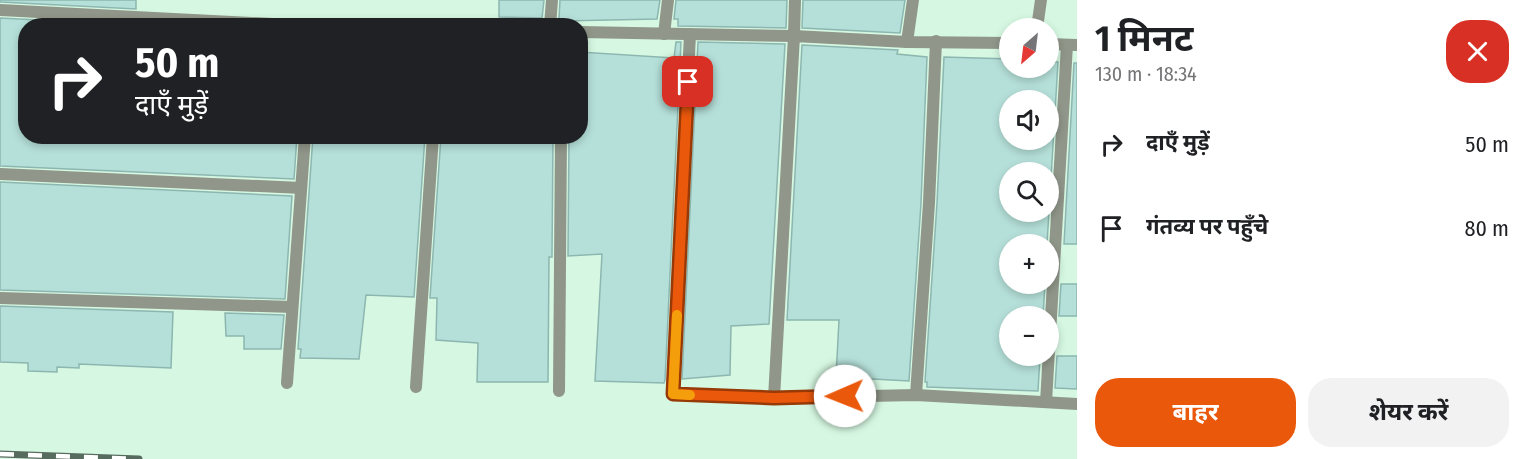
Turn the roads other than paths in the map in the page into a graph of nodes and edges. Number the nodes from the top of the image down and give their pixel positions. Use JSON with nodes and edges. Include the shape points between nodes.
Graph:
{"nodes":[{"id":1,"x":552,"y":0,"type":"edge"},
{"id":2,"x":668,"y":0,"type":"edge"},
{"id":3,"x":795,"y":0,"type":"edge"},
{"id":4,"x":913,"y":0,"type":"edge"},
{"id":5,"x":1041,"y":0,"type":"edge"},
{"id":6,"x":0,"y":10,"type":"edge"},
{"id":7,"x":155,"y":18,"type":"edge"},
{"id":8,"x":551,"y":18,"type":"edge"},
{"id":9,"x":1038,"y":18,"type":"edge"},
{"id":10,"x":588,"y":32,"type":"edge"},
{"id":11,"x":664,"y":33,"type":"junction"},
{"id":12,"x":690,"y":34,"type":"junction"},
{"id":13,"x":794,"y":36,"type":"junction"},
{"id":14,"x":936,"y":41,"type":"junction"},
{"id":15,"x":907,"y":42,"type":"junction"},
{"id":16,"x":999,"y":43,"type":"edge"},
{"id":17,"x":1072,"y":45,"type":"edge"},
{"id":18,"x":304,"y":144,"type":"edge"},
{"id":19,"x":432,"y":144,"type":"edge"},
{"id":20,"x":561,"y":144,"type":"edge"},
{"id":21,"x":0,"y":174,"type":"edge"},
{"id":22,"x":301,"y":188,"type":"junction"},
{"id":23,"x":0,"y":298,"type":"edge"},
{"id":24,"x":292,"y":307,"type":"junction"},
{"id":25,"x":287,"y":383,"type":"dead end"},
{"id":26,"x":416,"y":387,"type":"dead end"},
{"id":27,"x":560,"y":391,"type":"dead end"},
{"id":28,"x":916,"y":395,"type":"junction"},
{"id":29,"x":774,"y":398,"type":"junction"},
{"id":30,"x":1046,"y":402,"type":"junction"},
{"id":31,"x":1077,"y":404,"type":"edge"}],
"edges":[{"from":1,"to":8,"type":"street"},
{"from":2,"to":11,"type":"street"},
{"from":3,"to":13,"type":"street"},
{"from":4,"to":15,"type":"street"},
{"from":5,"to":9,"type":"street"},
{"from":6,"to":7,"type":"street"},
{"from":10,"to":11,"type":"street"},
{"from":11,"to":12,"type":"street"},
{"from":12,"to":13,"type":"street"},
{"from":12,"to":29,"type":"street","via":[[673,394]]},
{"from":13,"to":15,"type":"street"},
{"from":13,"to":29,"type":"street"},
{"from":14,"to":15,"type":"street"},
{"from":14,"to":16,"type":"street"},
{"from":14,"to":28,"type":"street"},
{"from":17,"to":30,"type":"street"},
{"from":18,"to":22,"type":"street"},
{"from":19,"to":26,"type":"street"},
{"from":20,"to":27,"type":"street"},
{"from":21,"to":22,"type":"street"},
{"from":22,"to":24,"type":"street"},
{"from":23,"to":24,"type":"street"},
{"from":24,"to":25,"type":"street"},
{"from":28,"to":29,"type":"street"},
{"from":28,"to":30,"type":"street"},
{"from":30,"to":31,"type":"street"}]}
